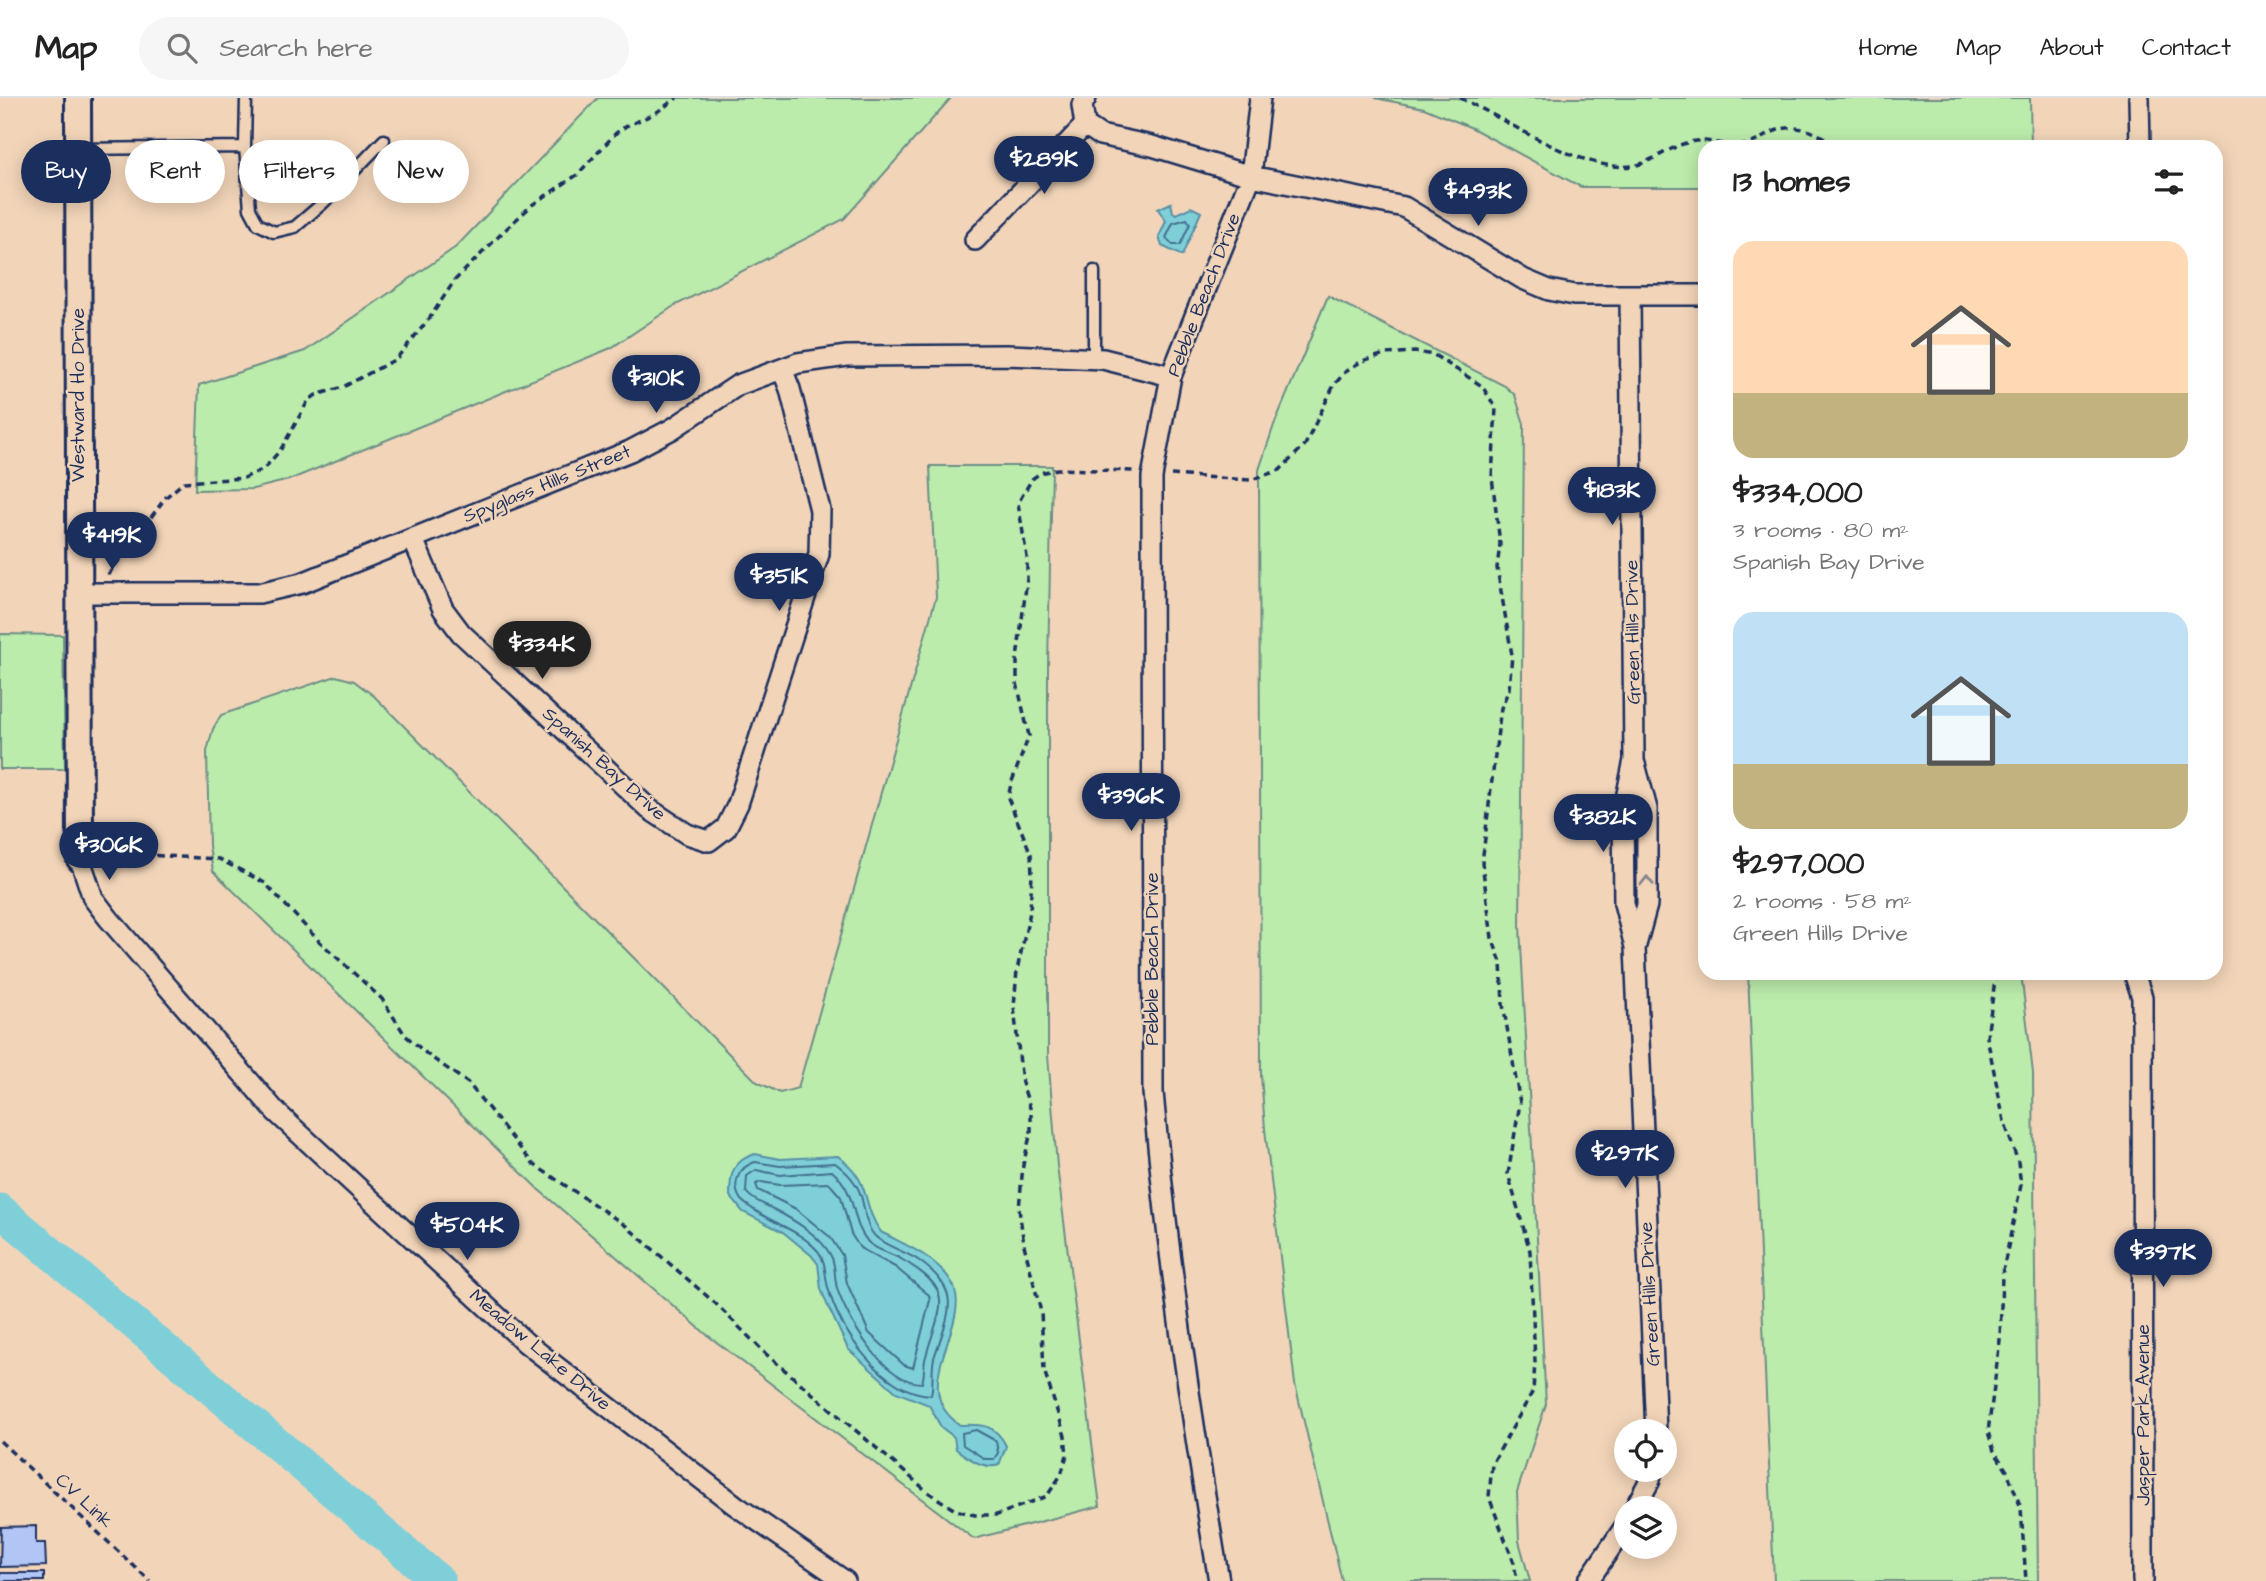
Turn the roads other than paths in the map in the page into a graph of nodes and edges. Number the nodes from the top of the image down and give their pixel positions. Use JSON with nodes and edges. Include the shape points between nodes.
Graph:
{"nodes":[{"id":1,"x":78,"y":98,"type":"edge"},
{"id":2,"x":246,"y":98,"type":"edge"},
{"id":3,"x":1086,"y":98,"type":"edge"},
{"id":4,"x":1260,"y":98,"type":"edge"},
{"id":5,"x":2139,"y":98,"type":"edge"},
{"id":6,"x":1085,"y":125,"type":"junction"},
{"id":7,"x":78,"y":140,"type":"edge"},
{"id":8,"x":245,"y":140,"type":"edge"},
{"id":9,"x":2140,"y":140,"type":"edge"},
{"id":10,"x":239,"y":148,"type":"edge"},
{"id":11,"x":111,"y":149,"type":"edge"},
{"id":12,"x":373,"y":151,"type":"edge"},
{"id":13,"x":359,"y":166,"type":"edge"},
{"id":14,"x":1251,"y":176,"type":"junction"},
{"id":15,"x":79,"y":203,"type":"edge"},
{"id":16,"x":250,"y":203,"type":"edge"},
{"id":17,"x":323,"y":203,"type":"edge"},
{"id":18,"x":975,"y":240,"type":"dead end"},
{"id":19,"x":1094,"y":271,"type":"dead end"},
{"id":20,"x":1630,"y":295,"type":"junction"},
{"id":21,"x":1698,"y":295,"type":"edge"},
{"id":22,"x":1094,"y":359,"type":"junction"},
{"id":23,"x":782,"y":369,"type":"junction"},
{"id":24,"x":1171,"y":376,"type":"junction"},
{"id":25,"x":413,"y":539,"type":"junction"},
{"id":26,"x":87,"y":593,"type":"junction"},
{"id":27,"x":80,"y":859,"type":"joint"},
{"id":28,"x":2136,"y":980,"type":"edge"},
{"id":29,"x":2148,"y":980,"type":"edge"},
{"id":30,"x":2142,"y":997,"type":"junction"},
{"id":31,"x":1655,"y":1419,"type":"edge"},
{"id":32,"x":1614,"y":1543,"type":"edge"},
{"id":33,"x":845,"y":1581,"type":"edge"},
{"id":34,"x":1219,"y":1581,"type":"edge"},
{"id":35,"x":1588,"y":1581,"type":"edge"},
{"id":36,"x":2143,"y":1581,"type":"edge"}],
"edges":[{"from":1,"to":7,"type":"street","name":"Westward Ho Drive"},
{"from":2,"to":8,"type":"lane"},
{"from":3,"to":6,"type":"street","via":[[1082,106]]},
{"from":4,"to":14,"type":"street","name":"Pebble Beach Drive"},
{"from":5,"to":9,"type":"street"},
{"from":6,"to":14,"type":"street","via":[[1100,135]]},
{"from":6,"to":18,"type":"street"},
{"from":10,"to":11,"type":"lane"},
{"from":12,"to":13,"type":"lane"},
{"from":14,"to":20,"type":"street","via":[[1404,207],[1549,290]]},
{"from":14,"to":24,"type":"street","name":"Pebble Beach Drive"},
{"from":15,"to":26,"type":"street","name":"Westward Ho Drive"},
{"from":16,"to":17,"type":"lane","via":[[258,224],[274,232],[295,227]]},
{"from":19,"to":22,"type":"lane"},
{"from":20,"to":21,"type":"street"},
{"from":20,"to":31,"type":"street","name":"Green Hills Drive","via":[[1634,760],[1623,826],[1624,903],[1635,947]]},
{"from":22,"to":23,"type":"street","name":"Spyglass Hills Street","via":[[847,356]]},
{"from":22,"to":24,"type":"street","name":"Spyglass Hills Street"},
{"from":23,"to":25,"type":"street","name":"Spyglass Hills Street","via":[[738,385],[630,451]]},
{"from":23,"to":25,"type":"street","name":"Spanish Bay Drive","via":[[820,510],[819,554],[738,804],[726,828],[709,841],[687,834],[649,808],[461,633],[443,608]]},
{"from":24,"to":34,"type":"street","name":"Pebble Beach Drive","via":[[1153,473],[1153,1092],[1195,1435]]},
{"from":25,"to":26,"type":"street","name":"Spyglass Hills Street","via":[[302,583],[260,593]]},
{"from":26,"to":27,"type":"street","name":"Westward Ho Drive"},
{"from":27,"to":33,"type":"street","name":"Meadow Lake Drive","via":[[93,898],[109,919],[276,1112],[526,1343],[735,1505]]},
{"from":28,"to":30,"type":"street","name":"Jasper Park Avenue"},
{"from":29,"to":30,"type":"street","name":"Jasper Park Avenue"},
{"from":30,"to":36,"type":"street","name":"Jasper Park Avenue"},
{"from":32,"to":35,"type":"street"}]}
